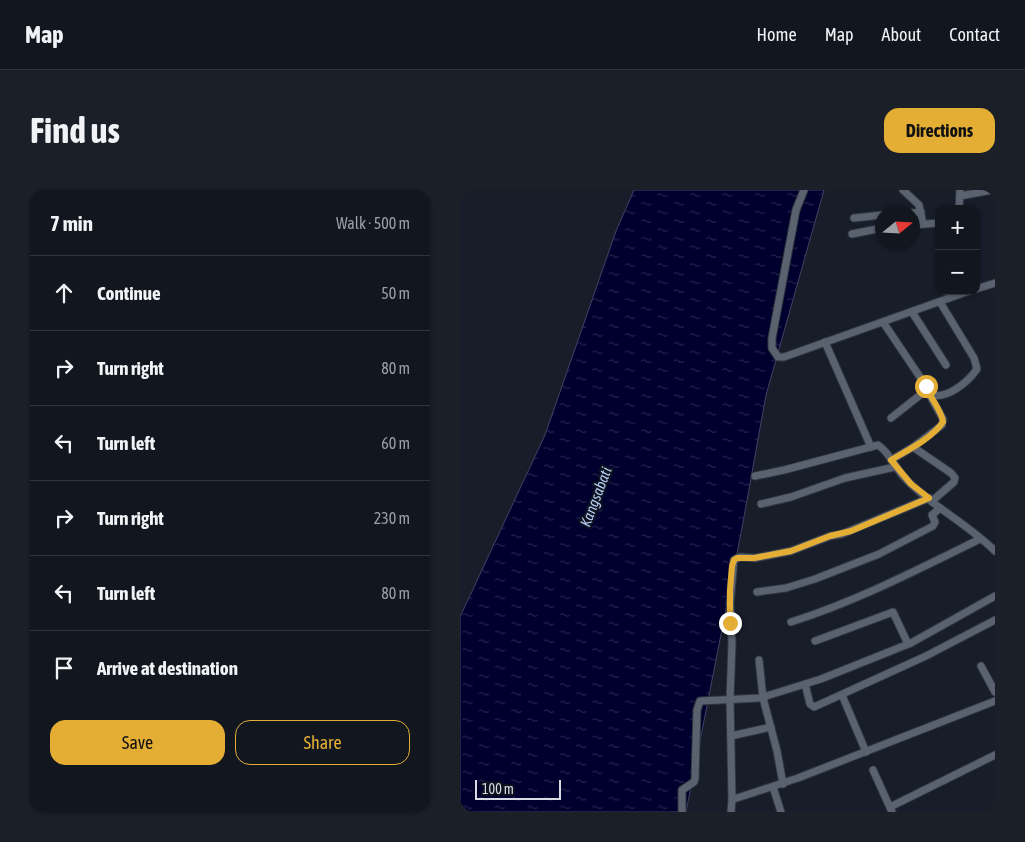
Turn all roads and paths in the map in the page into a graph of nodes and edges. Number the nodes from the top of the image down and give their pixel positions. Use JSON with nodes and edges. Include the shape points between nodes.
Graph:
{"nodes":[{"id":1,"x":804,"y":190,"type":"edge"},
{"id":2,"x":903,"y":190,"type":"edge"},
{"id":3,"x":992,"y":190,"type":"edge"},
{"id":4,"x":960,"y":193,"type":"edge"},
{"id":5,"x":921,"y":212,"type":"joint"},
{"id":6,"x":875,"y":216,"type":"edge"},
{"id":7,"x":854,"y":218,"type":"dead end"},
{"id":8,"x":935,"y":223,"type":"edge"},
{"id":9,"x":920,"y":224,"type":"edge"},
{"id":10,"x":923,"y":224,"type":"junction"},
{"id":11,"x":875,"y":229,"type":"edge"},
{"id":12,"x":852,"y":234,"type":"dead end"},
{"id":13,"x":995,"y":283,"type":"edge"},
{"id":14,"x":980,"y":288,"type":"edge"},
{"id":15,"x":958,"y":295,"type":"edge"},
{"id":16,"x":940,"y":302,"type":"junction"},
{"id":17,"x":912,"y":312,"type":"junction"},
{"id":18,"x":883,"y":322,"type":"junction"},
{"id":19,"x":825,"y":342,"type":"junction"},
{"id":20,"x":946,"y":365,"type":"dead end"},
{"id":21,"x":926,"y":386,"type":"junction"},
{"id":22,"x":929,"y":394,"type":"junction"},
{"id":23,"x":892,"y":418,"type":"dead end"},
{"id":24,"x":871,"y":447,"type":"junction"},
{"id":25,"x":913,"y":447,"type":"junction"},
{"id":26,"x":893,"y":463,"type":"junction"},
{"id":27,"x":755,"y":476,"type":"dead end"},
{"id":28,"x":930,"y":500,"type":"junction"},
{"id":29,"x":761,"y":504,"type":"dead end"},
{"id":30,"x":940,"y":508,"type":"junction"},
{"id":31,"x":980,"y":539,"type":"junction"},
{"id":32,"x":995,"y":551,"type":"edge"},
{"id":33,"x":757,"y":592,"type":"dead end"},
{"id":34,"x":995,"y":596,"type":"edge"},
{"id":35,"x":995,"y":620,"type":"edge"},
{"id":36,"x":791,"y":622,"type":"dead end"},
{"id":37,"x":815,"y":641,"type":"dead end"},
{"id":38,"x":908,"y":644,"type":"junction"},
{"id":39,"x":759,"y":660,"type":"dead end"},
{"id":40,"x":981,"y":666,"type":"dead end"},
{"id":41,"x":805,"y":684,"type":"junction"},
{"id":42,"x":995,"y":692,"type":"edge"},
{"id":43,"x":842,"y":695,"type":"junction"},
{"id":44,"x":763,"y":698,"type":"junction"},
{"id":45,"x":730,"y":700,"type":"junction"},
{"id":46,"x":995,"y":700,"type":"edge"},
{"id":47,"x":771,"y":727,"type":"junction"},
{"id":48,"x":731,"y":736,"type":"junction"},
{"id":49,"x":866,"y":752,"type":"junction"},
{"id":50,"x":995,"y":755,"type":"edge"},
{"id":51,"x":873,"y":770,"type":"dead end"},
{"id":52,"x":783,"y":784,"type":"junction"},
{"id":53,"x":773,"y":787,"type":"junction"},
{"id":54,"x":732,"y":798,"type":"junction"},
{"id":55,"x":891,"y":809,"type":"edge"},
{"id":56,"x":682,"y":812,"type":"edge"},
{"id":57,"x":731,"y":812,"type":"edge"},
{"id":58,"x":781,"y":812,"type":"edge"}],
"edges":[{"from":1,"to":19,"type":"street","via":[[796,210],[772,348],[778,357],[784,357]]},
{"from":2,"to":5,"type":"street","via":[[916,200]]},
{"from":3,"to":4,"type":"street"},
{"from":5,"to":10,"type":"street"},
{"from":6,"to":7,"type":"street"},
{"from":8,"to":10,"type":"street"},
{"from":9,"to":10,"type":"street"},
{"from":11,"to":12,"type":"street"},
{"from":13,"to":14,"type":"street"},
{"from":15,"to":16,"type":"street"},
{"from":16,"to":17,"type":"street"},
{"from":16,"to":22,"type":"street","via":[[974,358],[977,369],[948,395]]},
{"from":17,"to":18,"type":"street"},
{"from":17,"to":20,"type":"street"},
{"from":18,"to":19,"type":"street"},
{"from":18,"to":21,"type":"street"},
{"from":19,"to":24,"type":"street"},
{"from":21,"to":22,"type":"street"},
{"from":21,"to":23,"type":"street","via":[[924,392]]},
{"from":22,"to":25,"type":"street","via":[[943,422]]},
{"from":24,"to":26,"type":"street","via":[[880,446]]},
{"from":24,"to":27,"type":"street"},
{"from":25,"to":26,"type":"street"},
{"from":25,"to":28,"type":"street","via":[[955,478],[951,485]]},
{"from":26,"to":28,"type":"street"},
{"from":26,"to":29,"type":"street"},
{"from":28,"to":30,"type":"street"},
{"from":28,"to":45,"type":"street","via":[[791,551],[734,560],[730,604]]},
{"from":30,"to":31,"type":"street"},
{"from":30,"to":33,"type":"street","via":[[932,515],[933,526],[879,554],[798,585]]},
{"from":31,"to":32,"type":"street"},
{"from":31,"to":36,"type":"street","via":[[874,590]]},
{"from":34,"to":38,"type":"street"},
{"from":35,"to":43,"type":"street"},
{"from":37,"to":38,"type":"street","via":[[893,612]]},
{"from":38,"to":41,"type":"street"},
{"from":39,"to":44,"type":"street"},
{"from":40,"to":42,"type":"street"},
{"from":41,"to":43,"type":"street","via":[[813,707]]},
{"from":41,"to":44,"type":"street"},
{"from":43,"to":49,"type":"street"},
{"from":44,"to":45,"type":"street"},
{"from":44,"to":47,"type":"street"},
{"from":45,"to":48,"type":"street"},
{"from":45,"to":56,"type":"street","via":[[698,702],[696,779],[682,790]]},
{"from":46,"to":49,"type":"street"},
{"from":47,"to":48,"type":"street"},
{"from":47,"to":52,"type":"street"},
{"from":48,"to":54,"type":"street"},
{"from":49,"to":52,"type":"street"},
{"from":50,"to":55,"type":"street"},
{"from":51,"to":55,"type":"street"},
{"from":52,"to":53,"type":"street"},
{"from":53,"to":54,"type":"street"},
{"from":53,"to":58,"type":"street"},
{"from":54,"to":57,"type":"street"}]}
